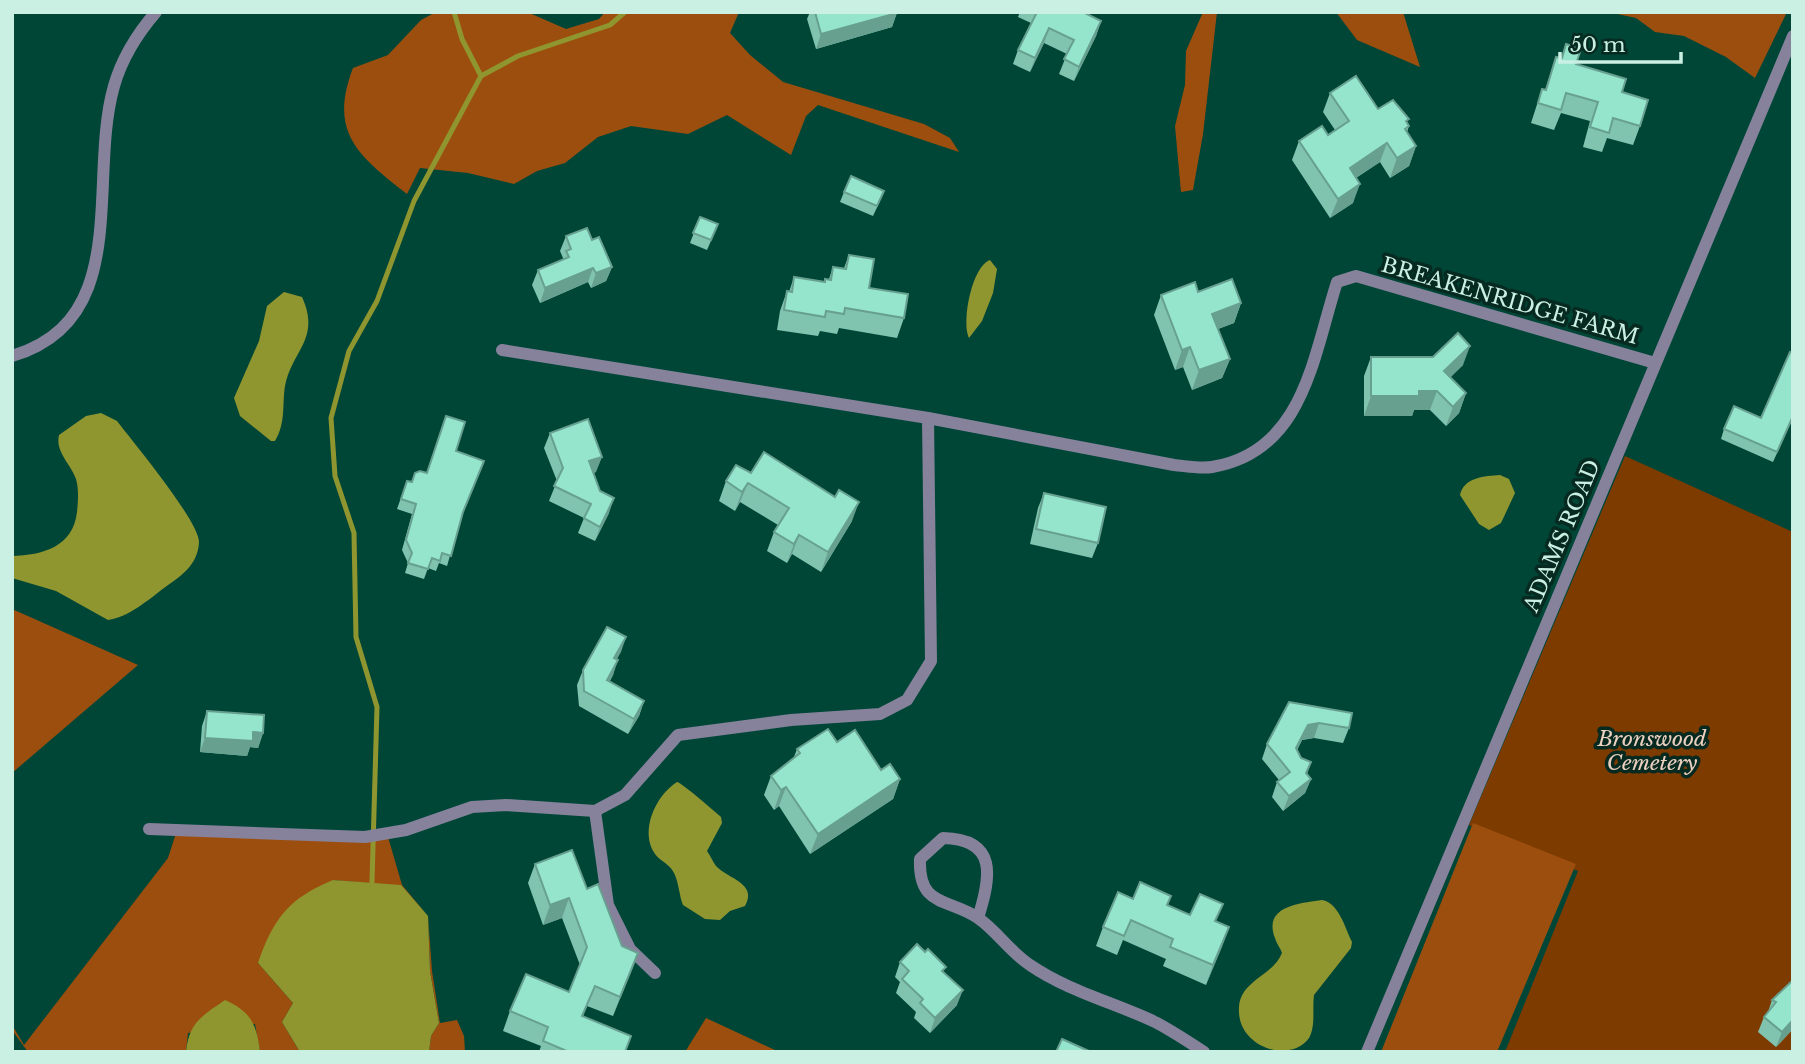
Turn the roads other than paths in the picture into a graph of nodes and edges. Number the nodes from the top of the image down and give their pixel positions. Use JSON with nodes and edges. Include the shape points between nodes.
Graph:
{"nodes":[{"id":1,"x":156,"y":12,"type":"edge"},
{"id":2,"x":1793,"y":36,"type":"edge"},
{"id":3,"x":502,"y":350,"type":"dead end"},
{"id":4,"x":12,"y":356,"type":"edge"},
{"id":5,"x":1655,"y":363,"type":"junction"},
{"id":6,"x":928,"y":418,"type":"junction"},
{"id":7,"x":595,"y":811,"type":"junction"},
{"id":8,"x":149,"y":829,"type":"dead end"},
{"id":9,"x":978,"y":918,"type":"junction"},
{"id":10,"x":655,"y":973,"type":"dead end"},
{"id":11,"x":1204,"y":1052,"type":"edge"},
{"id":12,"x":1367,"y":1052,"type":"edge"}],
"edges":[{"from":1,"to":4,"type":"street","via":[[131,44],[113,87],[97,246],[85,300],[75,317],[49,340]]},
{"from":2,"to":5,"type":"street","name":"ADAMS ROAD"},
{"from":3,"to":6,"type":"street"},
{"from":5,"to":6,"type":"street","name":"BREAKENRIDGE FARM","via":[[1356,276],[1337,282],[1288,423],[1274,438],[1239,459],[1210,468],[1174,466]]},
{"from":5,"to":12,"type":"street","name":"ADAMS ROAD"},
{"from":6,"to":7,"type":"street","via":[[932,661],[907,700],[880,714],[678,735],[625,795]]},
{"from":7,"to":8,"type":"street","via":[[472,807],[406,830],[371,836]]},
{"from":7,"to":10,"type":"street","via":[[608,905],[630,949]]},
{"from":9,"to":9,"type":"street","via":[[942,904],[927,892],[920,859],[943,838],[964,839],[984,858],[989,875]]},
{"from":9,"to":11,"type":"street","via":[[1031,966],[1153,1021]]}]}
